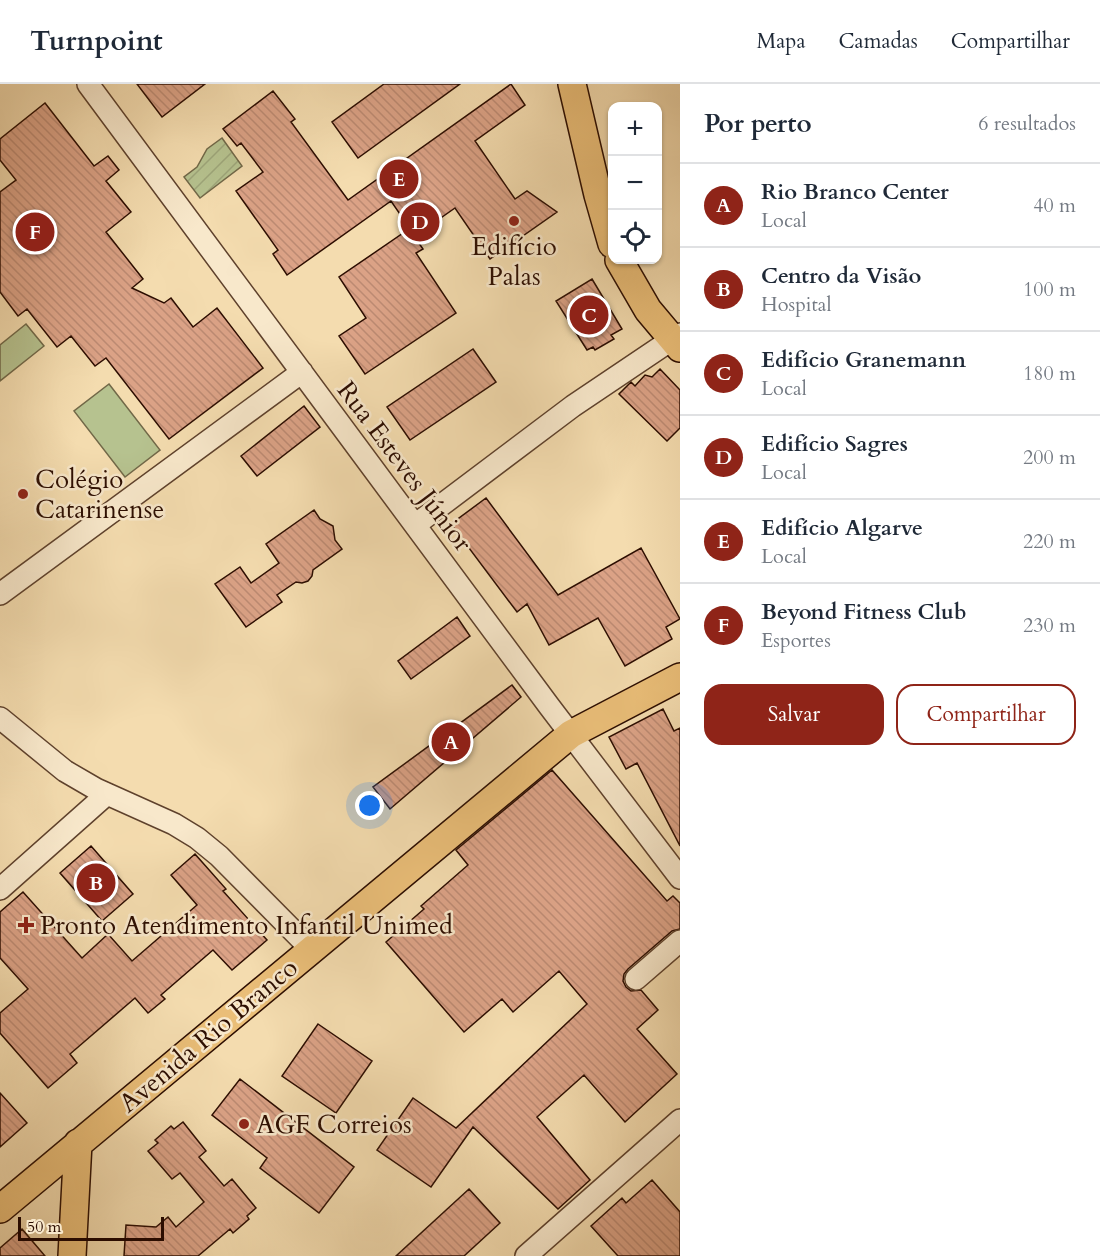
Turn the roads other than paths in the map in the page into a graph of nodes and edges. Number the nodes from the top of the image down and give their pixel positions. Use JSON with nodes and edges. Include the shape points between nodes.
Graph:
{"nodes":[{"id":1,"x":88,"y":84,"type":"edge"},
{"id":2,"x":572,"y":84,"type":"edge"},
{"id":3,"x":608,"y":230,"type":"edge"},
{"id":4,"x":621,"y":264,"type":"edge"},
{"id":5,"x":677,"y":340,"type":"edge"},
{"id":6,"x":302,"y":372,"type":"junction"},
{"id":7,"x":415,"y":525,"type":"junction"},
{"id":8,"x":0,"y":594,"type":"edge"},
{"id":9,"x":680,"y":677,"type":"edge"},
{"id":10,"x":0,"y":718,"type":"edge"},
{"id":11,"x":571,"y":734,"type":"junction"},
{"id":12,"x":107,"y":794,"type":"junction"},
{"id":13,"x":679,"y":874,"type":"edge"},
{"id":14,"x":0,"y":889,"type":"edge"},
{"id":15,"x":680,"y":941,"type":"edge"},
{"id":16,"x":311,"y":950,"type":"junction"},
{"id":17,"x":636,"y":979,"type":"dead end"},
{"id":18,"x":680,"y":1120,"type":"edge"},
{"id":19,"x":78,"y":1143,"type":"junction"},
{"id":20,"x":0,"y":1209,"type":"edge"},
{"id":21,"x":72,"y":1256,"type":"edge"},
{"id":22,"x":526,"y":1256,"type":"edge"}],
"edges":[{"from":1,"to":6,"type":"street","name":"Rua Esteves Júnior"},
{"from":2,"to":3,"type":"main road"},
{"from":4,"to":5,"type":"main road","via":[[648,310]]},
{"from":5,"to":7,"type":"street","via":[[573,406]]},
{"from":6,"to":7,"type":"street","name":"Rua Esteves Júnior"},
{"from":6,"to":8,"type":"street"},
{"from":7,"to":11,"type":"street","name":"Rua Esteves Júnior"},
{"from":9,"to":11,"type":"main road","name":"Avenida Rio Branco"},
{"from":10,"to":12,"type":"street","via":[[65,771]]},
{"from":11,"to":13,"type":"street","name":"Rua Esteves Júnior"},
{"from":11,"to":16,"type":"main road","name":"Avenida Rio Branco"},
{"from":12,"to":14,"type":"street"},
{"from":12,"to":16,"type":"street","via":[[197,838]]},
{"from":15,"to":17,"type":"street"},
{"from":16,"to":19,"type":"main road","name":"Avenida Rio Branco"},
{"from":18,"to":22,"type":"street"},
{"from":19,"to":20,"type":"main road","name":"Avenida Rio Branco"},
{"from":19,"to":21,"type":"main road"}]}
